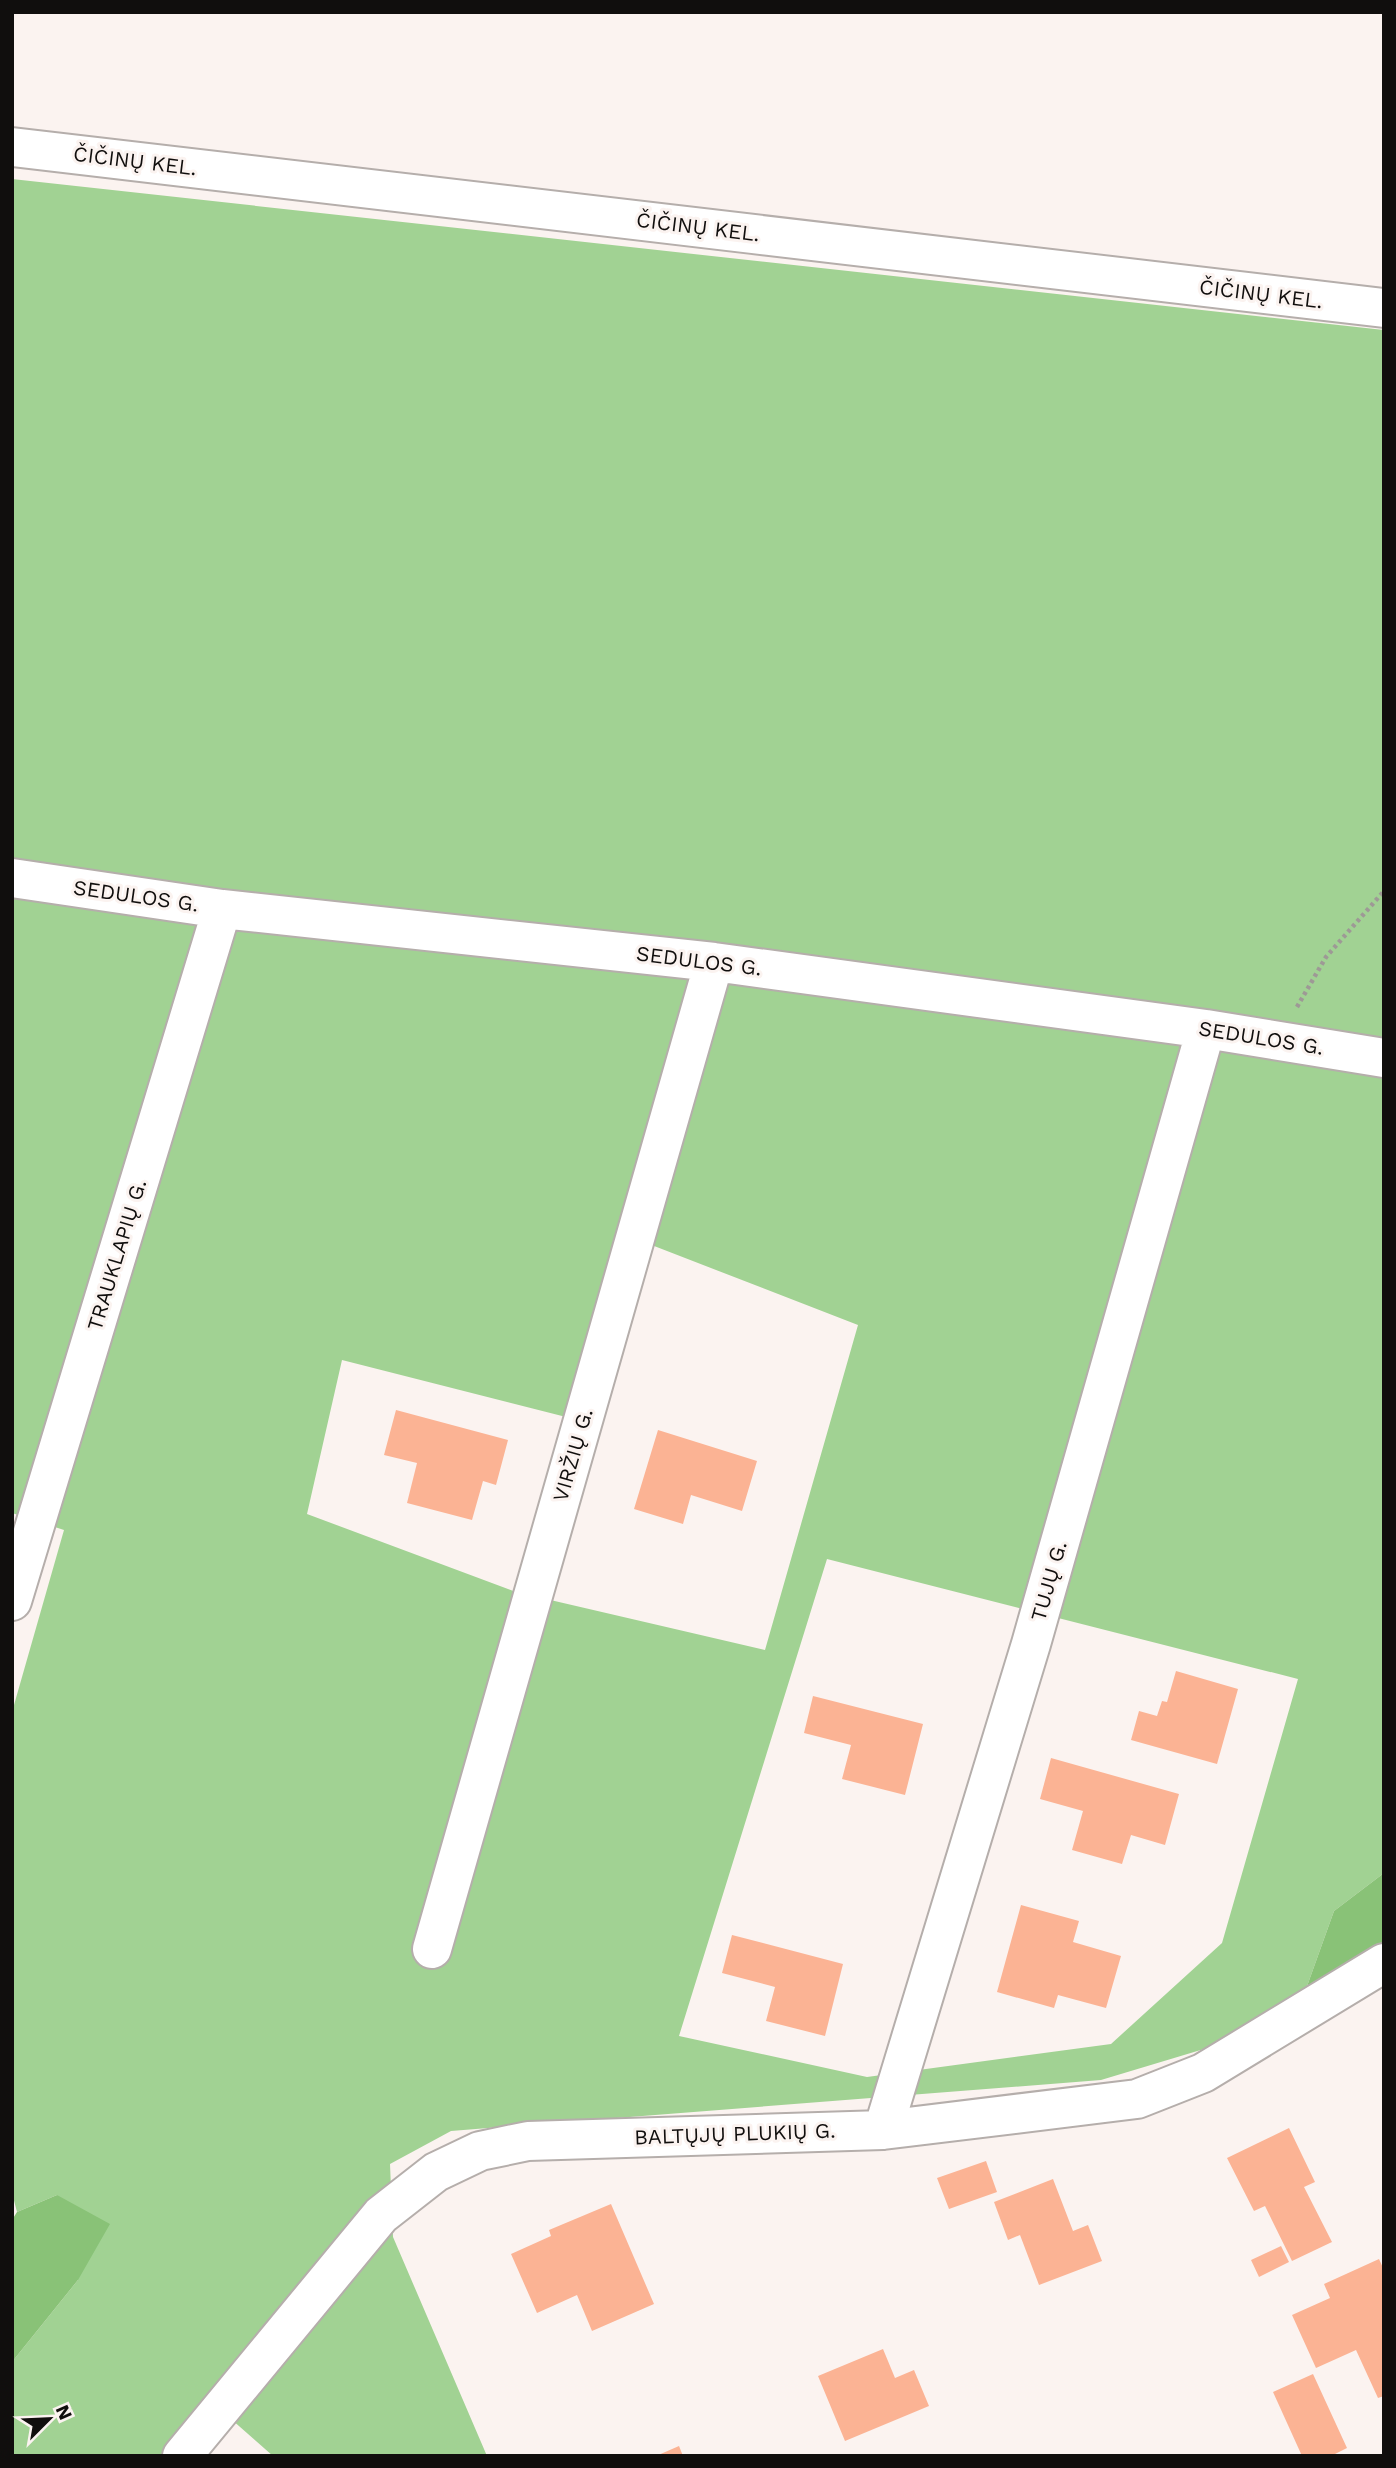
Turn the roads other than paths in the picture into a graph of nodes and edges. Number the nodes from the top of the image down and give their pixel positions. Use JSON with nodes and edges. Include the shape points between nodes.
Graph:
{"nodes":[{"id":1,"x":12,"y":147,"type":"edge"},
{"id":2,"x":1384,"y":308,"type":"edge"},
{"id":3,"x":12,"y":878,"type":"edge"},
{"id":4,"x":222,"y":909,"type":"junction"},
{"id":5,"x":714,"y":962,"type":"junction"},
{"id":6,"x":1206,"y":1029,"type":"junction"},
{"id":7,"x":1384,"y":1058,"type":"edge"},
{"id":8,"x":12,"y":1601,"type":"edge"},
{"id":9,"x":432,"y":1949,"type":"dead end"},
{"id":10,"x":1384,"y":1963,"type":"edge"},
{"id":11,"x":883,"y":2130,"type":"junction"},
{"id":12,"x":182,"y":2456,"type":"edge"}],
"edges":[{"from":1,"to":2,"type":"street","name":"ČIČINŲ KEL."},
{"from":3,"to":4,"type":"street","name":"SEDULOS G."},
{"from":4,"to":5,"type":"street","name":"SEDULOS G."},
{"from":4,"to":8,"type":"street","name":"TRAUKLAPIŲ G."},
{"from":5,"to":6,"type":"street","name":"SEDULOS G."},
{"from":5,"to":9,"type":"street","name":"VIRŽIŲ G."},
{"from":6,"to":7,"type":"street","name":"SEDULOS G."},
{"from":6,"to":11,"type":"street","name":"TUJŲ G.","via":[[1031,1644]]},
{"from":10,"to":11,"type":"street","name":"BALTŲJŲ PLUKIŲ G.","via":[[1203,2073],[1138,2099]]},
{"from":11,"to":12,"type":"street","name":"BALTŲJŲ PLUKIŲ G.","via":[[528,2141],[480,2151],[436,2172],[381,2216]]}]}
